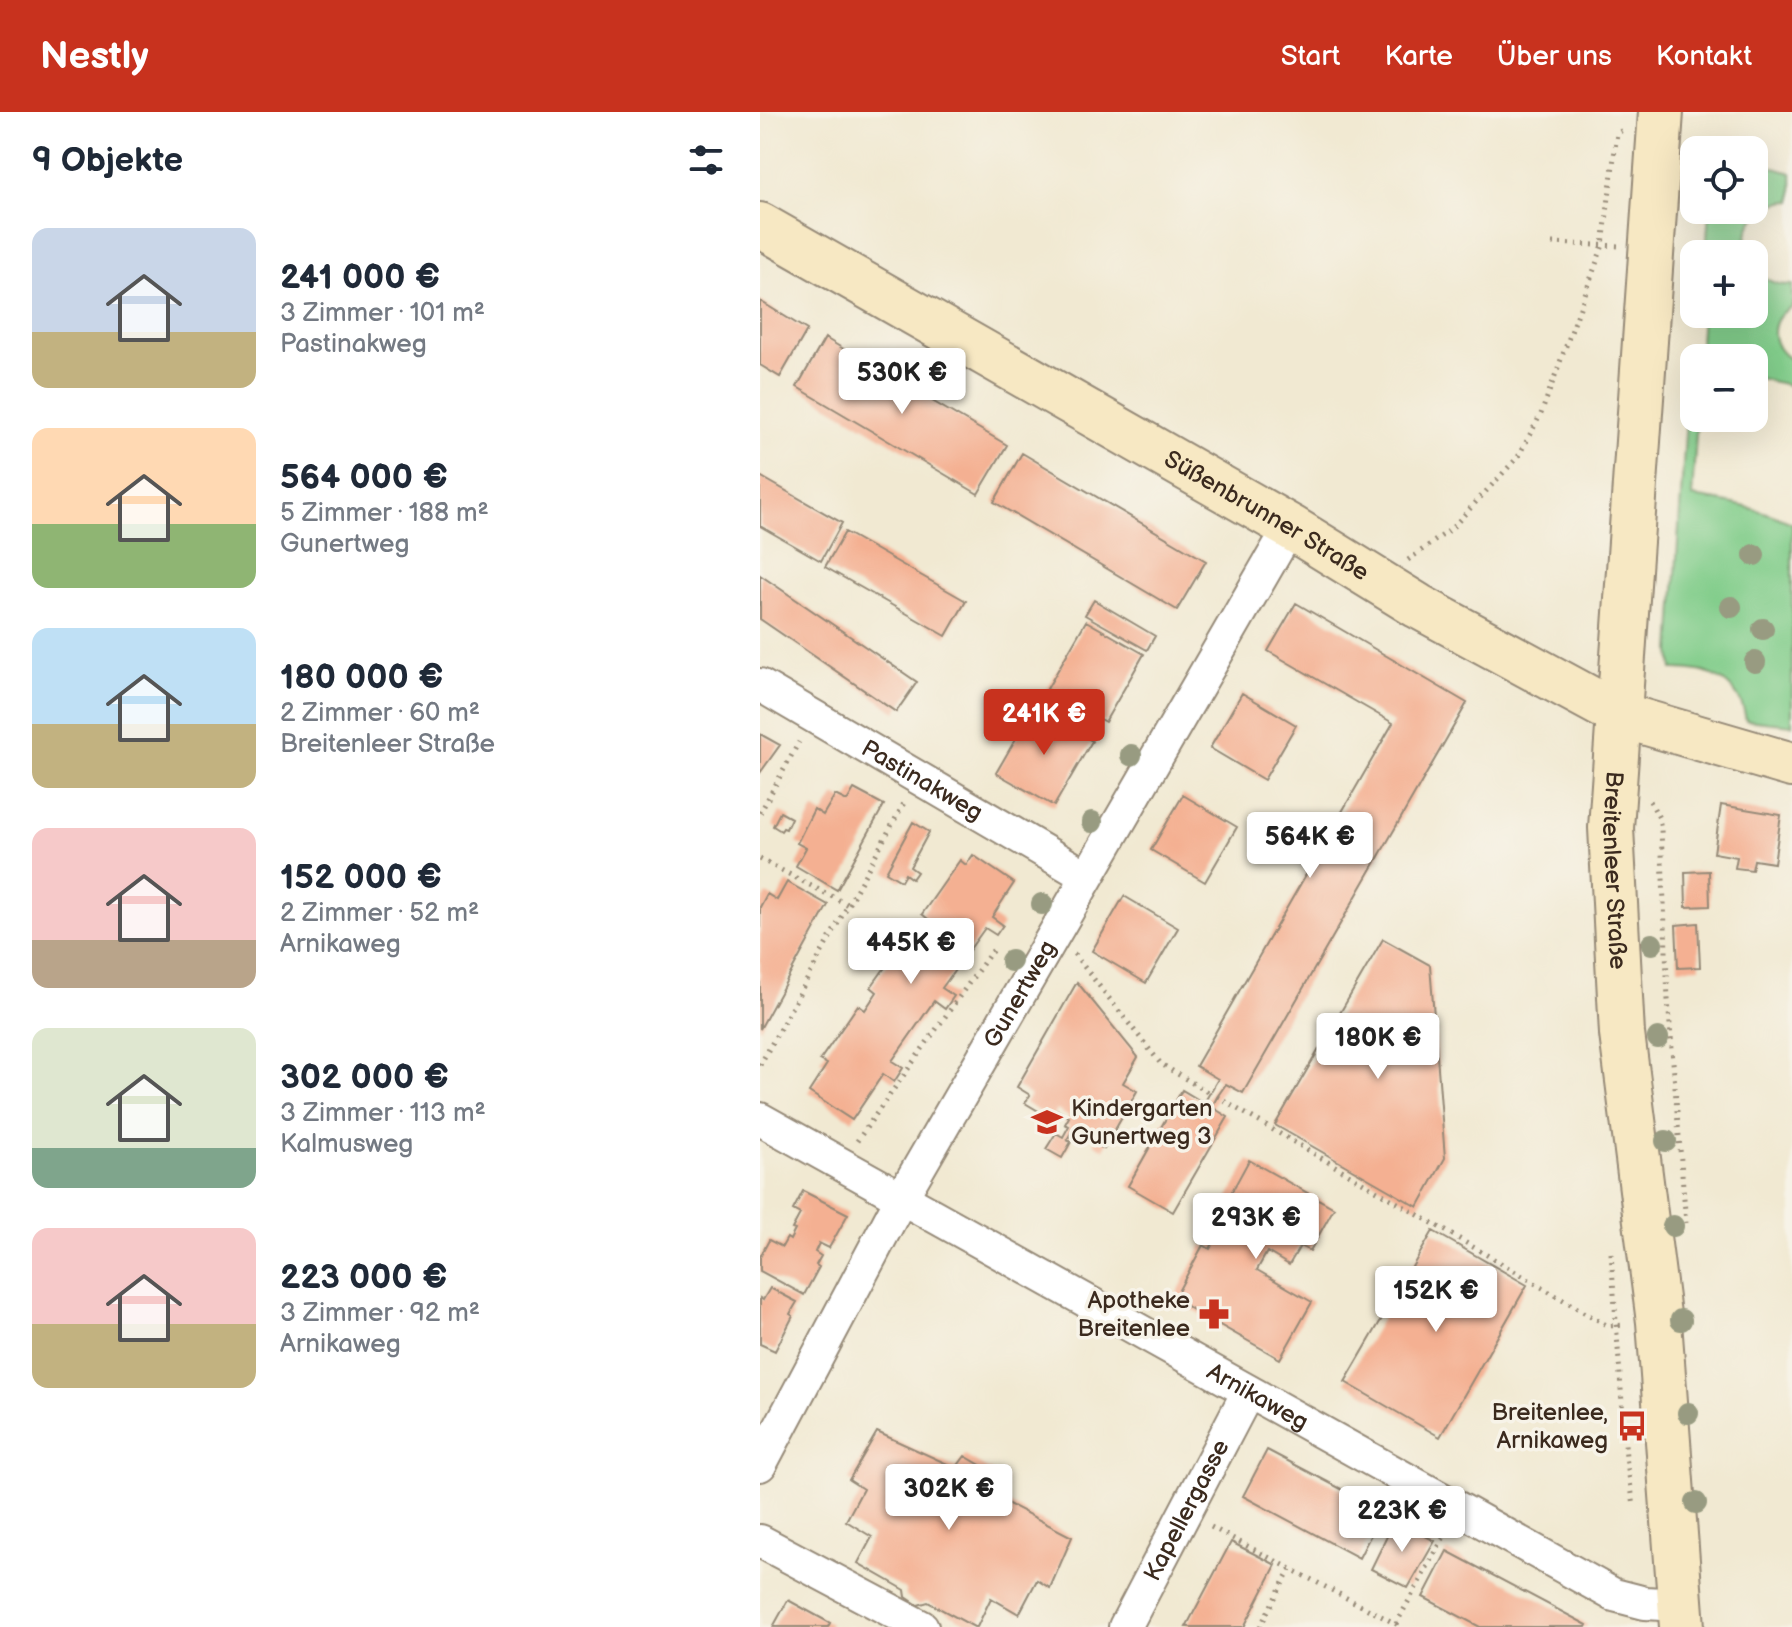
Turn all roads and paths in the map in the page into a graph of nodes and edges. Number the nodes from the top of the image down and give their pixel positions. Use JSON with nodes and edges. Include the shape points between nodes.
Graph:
{"nodes":[{"id":1,"x":1661,"y":112,"type":"edge"},
{"id":2,"x":760,"y":225,"type":"edge"},
{"id":3,"x":1552,"y":243,"type":"dead end"},
{"id":4,"x":1290,"y":527,"type":"junction"},
{"id":5,"x":1377,"y":582,"type":"junction"},
{"id":6,"x":760,"y":685,"type":"edge"},
{"id":7,"x":1620,"y":715,"type":"junction"},
{"id":8,"x":813,"y":716,"type":"junction"},
{"id":9,"x":1792,"y":765,"type":"edge"},
{"id":10,"x":918,"y":778,"type":"junction"},
{"id":11,"x":1646,"y":791,"type":"dead end"},
{"id":12,"x":760,"y":813,"type":"edge"},
{"id":13,"x":760,"y":859,"type":"edge"},
{"id":14,"x":1086,"y":876,"type":"junction"},
{"id":15,"x":848,"y":905,"type":"junction"},
{"id":16,"x":1066,"y":944,"type":"dead end"},
{"id":17,"x":997,"y":948,"type":"dead end"},
{"id":18,"x":760,"y":1065,"type":"edge"},
{"id":19,"x":1209,"y":1093,"type":"dead end"},
{"id":20,"x":1217,"y":1097,"type":"dead end"},
{"id":21,"x":760,"y":1119,"type":"edge"},
{"id":22,"x":852,"y":1149,"type":"dead end"},
{"id":23,"x":902,"y":1197,"type":"junction"},
{"id":24,"x":1687,"y":1237,"type":"dead end"},
{"id":25,"x":1659,"y":1322,"type":"junction"},
{"id":26,"x":1248,"y":1392,"type":"junction"},
{"id":27,"x":760,"y":1465,"type":"edge"},
{"id":28,"x":1200,"y":1521,"type":"dead end"},
{"id":29,"x":1451,"y":1523,"type":"dead end"},
{"id":30,"x":760,"y":1541,"type":"edge"},
{"id":31,"x":1290,"y":1569,"type":"junction"},
{"id":32,"x":1681,"y":1616,"type":"edge"},
{"id":33,"x":1397,"y":1626,"type":"edge"},
{"id":34,"x":922,"y":1627,"type":"edge"},
{"id":35,"x":1125,"y":1627,"type":"edge"},
{"id":36,"x":1260,"y":1627,"type":"edge"}],
"edges":[{"from":1,"to":7,"type":"main road","name":"Breitenleer Straße"},
{"from":2,"to":4,"type":"main road","name":"Süßenbrunner Straße"},
{"from":3,"to":5,"type":"path","via":[[1603,245],[1541,414],[1518,457],[1450,530]]},
{"from":4,"to":5,"type":"main road","name":"Süßenbrunner Straße"},
{"from":4,"to":14,"type":"street","name":"Gunertweg"},
{"from":5,"to":7,"type":"main road","name":"Süßenbrunner Straße"},
{"from":6,"to":8,"type":"street","name":"Pastinakweg"},
{"from":7,"to":9,"type":"main road","name":"Süßenbrunner Straße"},
{"from":7,"to":25,"type":"main road","name":"Breitenleer Straße","via":[[1611,828],[1622,1034]]},
{"from":8,"to":10,"type":"street","name":"Pastinakweg"},
{"from":8,"to":12,"type":"path"},
{"from":10,"to":14,"type":"street","name":"Pastinakweg"},
{"from":10,"to":15,"type":"path"},
{"from":11,"to":24,"type":"path","via":[[1661,829]]},
{"from":13,"to":15,"type":"path"},
{"from":14,"to":23,"type":"street","name":"Gunertweg"},
{"from":15,"to":18,"type":"path"},
{"from":16,"to":19,"type":"path","via":[[1161,1064]]},
{"from":17,"to":22,"type":"path"},
{"from":20,"to":25,"type":"path","via":[[1608,1326]]},
{"from":21,"to":23,"type":"street","name":"Arnikaweg"},
{"from":23,"to":26,"type":"street","name":"Arnikaweg"},
{"from":23,"to":27,"type":"street","name":"Gunertweg"},
{"from":25,"to":32,"type":"main road","name":"Breitenleer Straße"},
{"from":26,"to":32,"type":"street","name":"Arnikaweg","via":[[1614,1595]]},
{"from":26,"to":35,"type":"street","name":"Kapellergasse"},
{"from":28,"to":31,"type":"path"},
{"from":29,"to":33,"type":"path"},
{"from":30,"to":34,"type":"street"},
{"from":31,"to":33,"type":"path"},
{"from":31,"to":36,"type":"path"}]}
